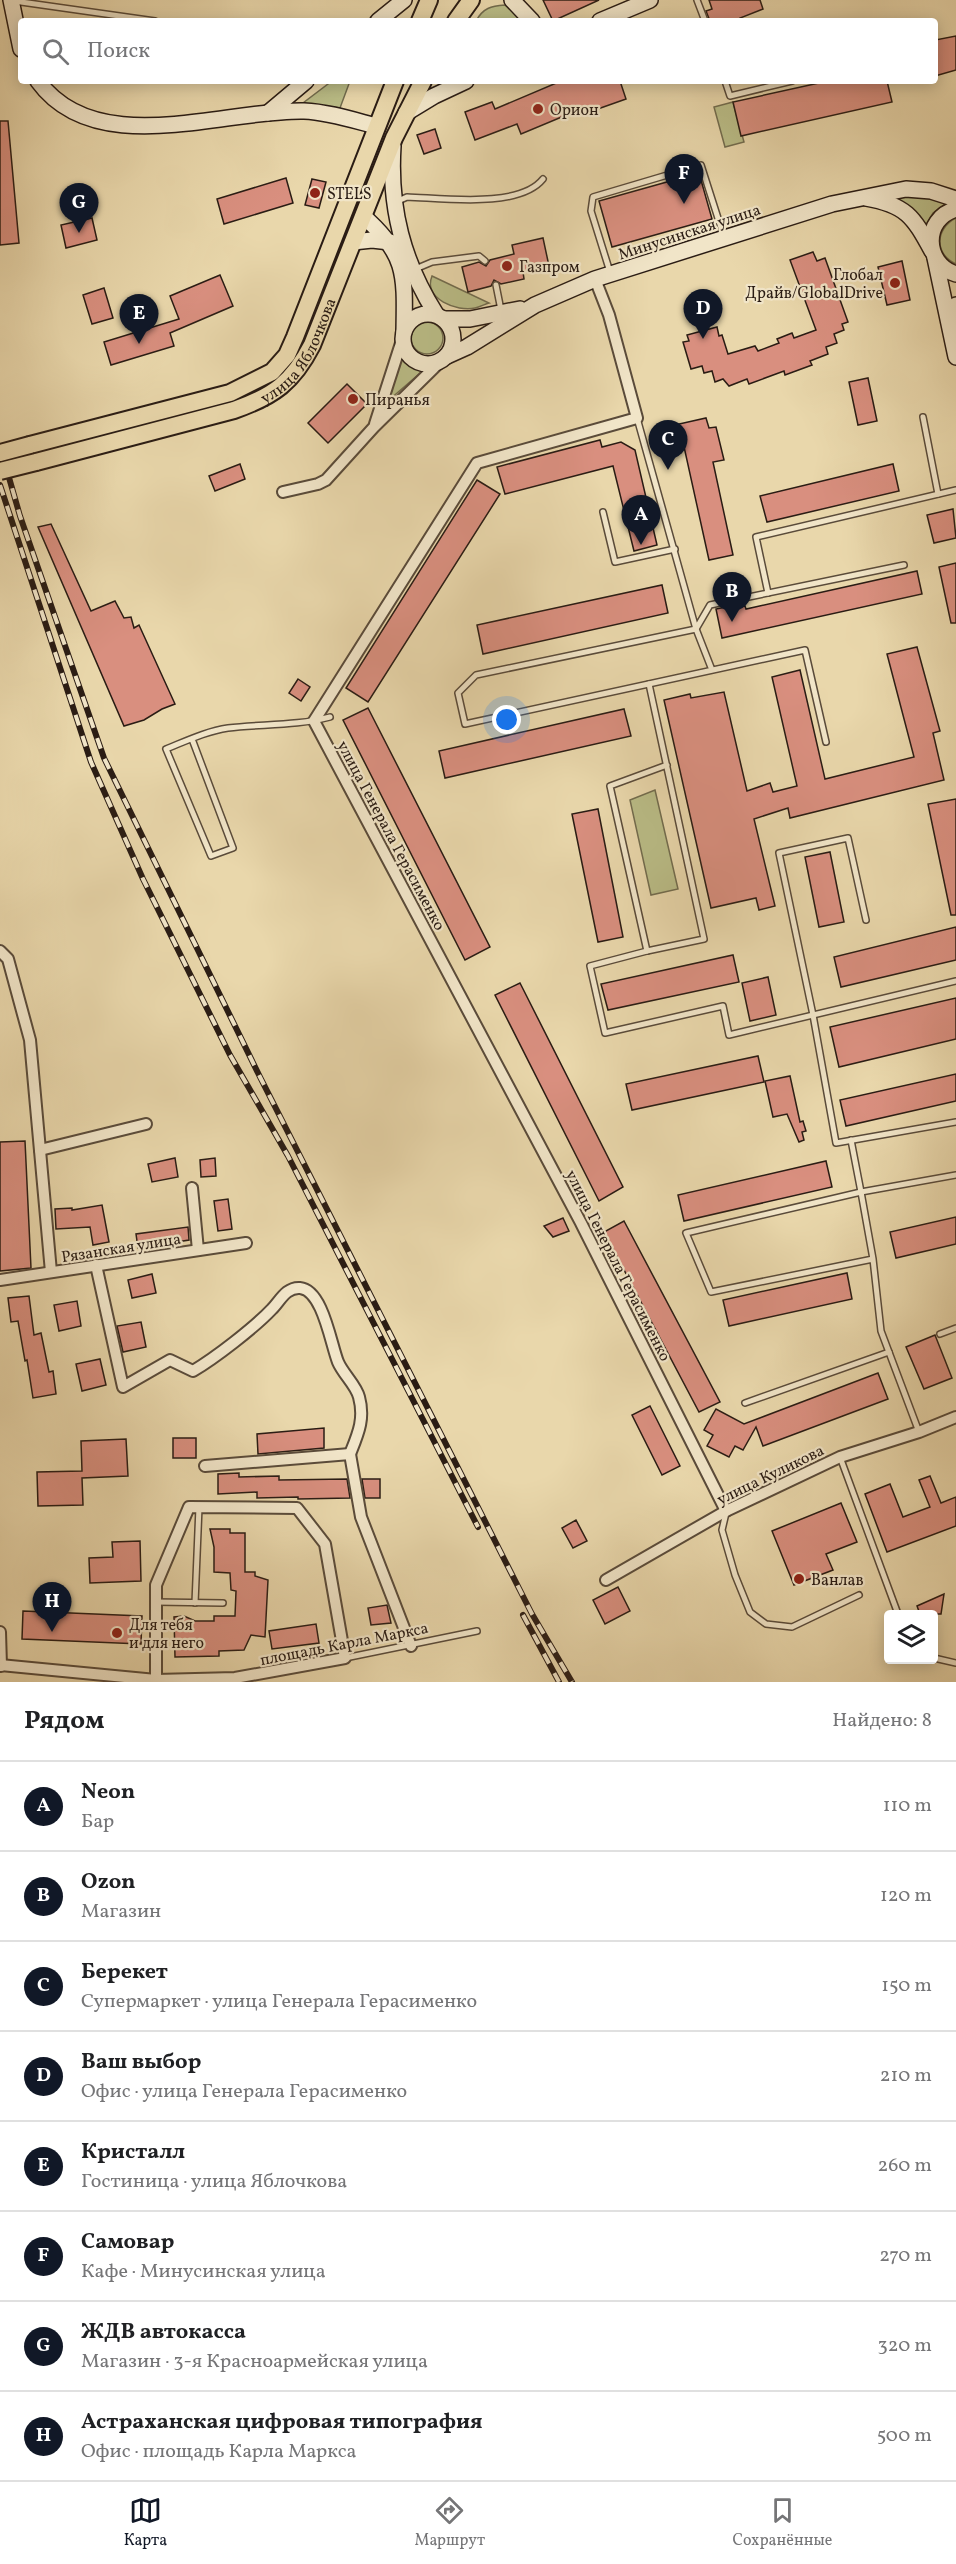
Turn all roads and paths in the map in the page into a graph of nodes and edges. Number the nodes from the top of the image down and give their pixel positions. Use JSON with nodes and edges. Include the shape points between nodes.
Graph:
{"nodes":[{"id":1,"x":11,"y":0,"type":"edge"},
{"id":2,"x":404,"y":0,"type":"edge"},
{"id":3,"x":429,"y":0,"type":"edge"},
{"id":4,"x":471,"y":0,"type":"edge"},
{"id":5,"x":512,"y":0,"type":"edge"},
{"id":6,"x":650,"y":0,"type":"edge"},
{"id":7,"x":698,"y":0,"type":"edge"},
{"id":8,"x":134,"y":18,"type":"edge"},
{"id":9,"x":382,"y":18,"type":"edge"},
{"id":10,"x":421,"y":18,"type":"edge"},
{"id":11,"x":458,"y":18,"type":"edge"},
{"id":12,"x":529,"y":18,"type":"edge"},
{"id":13,"x":607,"y":18,"type":"edge"},
{"id":14,"x":704,"y":18,"type":"edge"},
{"id":15,"x":18,"y":34,"type":"edge"},
{"id":16,"x":40,"y":84,"type":"edge"},
{"id":17,"x":302,"y":84,"type":"edge"},
{"id":18,"x":394,"y":84,"type":"edge"},
{"id":19,"x":421,"y":84,"type":"edge"},
{"id":20,"x":460,"y":84,"type":"edge"},
{"id":21,"x":726,"y":84,"type":"edge"},
{"id":22,"x":780,"y":84,"type":"edge"},
{"id":23,"x":268,"y":112,"type":"junction"},
{"id":24,"x":406,"y":113,"type":"junction"},
{"id":25,"x":376,"y":126,"type":"junction"},
{"id":26,"x":394,"y":138,"type":"junction"},
{"id":27,"x":543,"y":179,"type":"dead end"},
{"id":28,"x":857,"y":197,"type":"junction"},
{"id":29,"x":956,"y":199,"type":"edge"},
{"id":30,"x":393,"y":203,"type":"junction"},
{"id":31,"x":956,"y":209,"type":"edge"},
{"id":32,"x":363,"y":216,"type":"junction"},
{"id":33,"x":724,"y":238,"type":"junction"},
{"id":34,"x":353,"y":242,"type":"junction"},
{"id":35,"x":390,"y":242,"type":"junction"},
{"id":36,"x":933,"y":254,"type":"junction"},
{"id":37,"x":485,"y":261,"type":"dead end"},
{"id":38,"x":412,"y":270,"type":"junction"},
{"id":39,"x":611,"y":274,"type":"junction"},
{"id":40,"x":956,"y":274,"type":"edge"},
{"id":41,"x":595,"y":279,"type":"junction"},
{"id":42,"x":496,"y":285,"type":"dead end"},
{"id":43,"x":535,"y":305,"type":"junction"},
{"id":44,"x":956,"y":305,"type":"edge"},
{"id":45,"x":501,"y":313,"type":"junction"},
{"id":46,"x":440,"y":316,"type":"junction"},
{"id":47,"x":403,"y":334,"type":"junction"},
{"id":48,"x":952,"y":341,"type":"junction"},
{"id":49,"x":956,"y":357,"type":"edge"},
{"id":50,"x":445,"y":358,"type":"junction"},
{"id":51,"x":923,"y":417,"type":"dead end"},
{"id":52,"x":638,"y":418,"type":"junction"},
{"id":53,"x":374,"y":427,"type":"junction"},
{"id":54,"x":0,"y":453,"type":"edge"},
{"id":55,"x":0,"y":471,"type":"edge"},
{"id":56,"x":956,"y":490,"type":"edge"},
{"id":57,"x":283,"y":492,"type":"dead end"},
{"id":58,"x":938,"y":494,"type":"junction"},
{"id":59,"x":603,"y":512,"type":"dead end"},
{"id":60,"x":675,"y":549,"type":"junction"},
{"id":61,"x":904,"y":566,"type":"dead end"},
{"id":62,"x":768,"y":593,"type":"junction"},
{"id":63,"x":696,"y":629,"type":"junction"},
{"id":64,"x":712,"y":670,"type":"junction"},
{"id":65,"x":649,"y":684,"type":"junction"},
{"id":66,"x":330,"y":717,"type":"dead end"},
{"id":67,"x":314,"y":721,"type":"junction"},
{"id":68,"x":192,"y":739,"type":"junction"},
{"id":69,"x":826,"y":742,"type":"dead end"},
{"id":70,"x":667,"y":765,"type":"junction"},
{"id":71,"x":866,"y":920,"type":"dead end"},
{"id":72,"x":0,"y":951,"type":"edge"},
{"id":73,"x":646,"y":951,"type":"junction"},
{"id":74,"x":956,"y":981,"type":"edge"},
{"id":75,"x":813,"y":1015,"type":"junction"},
{"id":76,"x":956,"y":1122,"type":"edge"},
{"id":77,"x":146,"y":1124,"type":"dead end"},
{"id":78,"x":851,"y":1140,"type":"junction"},
{"id":79,"x":40,"y":1150,"type":"junction"},
{"id":80,"x":956,"y":1175,"type":"edge"},
{"id":81,"x":192,"y":1188,"type":"dead end"},
{"id":82,"x":861,"y":1192,"type":"junction"},
{"id":83,"x":246,"y":1243,"type":"dead end"},
{"id":84,"x":198,"y":1250,"type":"junction"},
{"id":85,"x":873,"y":1259,"type":"junction"},
{"id":86,"x":96,"y":1265,"type":"junction"},
{"id":87,"x":51,"y":1272,"type":"junction"},
{"id":88,"x":0,"y":1280,"type":"edge"},
{"id":89,"x":956,"y":1328,"type":"edge"},
{"id":90,"x":940,"y":1334,"type":"dead end"},
{"id":91,"x":889,"y":1352,"type":"junction"},
{"id":92,"x":745,"y":1402,"type":"dead end"},
{"id":93,"x":956,"y":1417,"type":"edge"},
{"id":94,"x":919,"y":1432,"type":"junction"},
{"id":95,"x":350,"y":1454,"type":"junction"},
{"id":96,"x":840,"y":1457,"type":"junction"},
{"id":97,"x":205,"y":1466,"type":"dead end"},
{"id":98,"x":194,"y":1507,"type":"junction"},
{"id":99,"x":726,"y":1511,"type":"junction"},
{"id":100,"x":606,"y":1580,"type":"dead end"},
{"id":101,"x":859,"y":1595,"type":"dead end"},
{"id":102,"x":156,"y":1602,"type":"junction"},
{"id":103,"x":195,"y":1603,"type":"junction"},
{"id":104,"x":223,"y":1603,"type":"dead end"},
{"id":105,"x":897,"y":1610,"type":"edge"},
{"id":106,"x":477,"y":1631,"type":"dead end"},
{"id":107,"x":0,"y":1632,"type":"edge"},
{"id":108,"x":411,"y":1646,"type":"junction"},
{"id":109,"x":345,"y":1658,"type":"junction"},
{"id":110,"x":938,"y":1659,"type":"edge"},
{"id":111,"x":956,"y":1663,"type":"edge"},
{"id":112,"x":1,"y":1666,"type":"edge"},
{"id":113,"x":156,"y":1680,"type":"junction"}],
"edges":[{"from":1,"to":8,"type":"lane"},
{"from":1,"to":15,"type":"main road"},
{"from":2,"to":9,"type":"main road"},
{"from":3,"to":10,"type":"main road"},
{"from":4,"to":11,"type":"main road"},
{"from":5,"to":12,"type":"main road"},
{"from":6,"to":13,"type":"main road"},
{"from":7,"to":14,"type":"lane"},
{"from":16,"to":23,"type":"main road","via":[[81,116],[135,126],[187,125]]},
{"from":17,"to":23,"type":"main road"},
{"from":18,"to":25,"type":"main road","name":"улица Яблочкова"},
{"from":19,"to":24,"type":"main road","name":"улица Яблочкова"},
{"from":20,"to":24,"type":"main road"},
{"from":21,"to":22,"type":"lane","via":[[730,96]]},
{"from":23,"to":25,"type":"main road","via":[[306,111]]},
{"from":24,"to":26,"type":"main road","name":"улица Яблочкова"},
{"from":25,"to":54,"type":"main road","name":"улица Яблочкова","bridge":true,"via":[[295,337],[287,355],[272,372],[230,393]]},
{"from":26,"to":30,"type":"main road"},
{"from":26,"to":32,"type":"main road","name":"улица Яблочкова"},
{"from":27,"to":30,"type":"lane","via":[[537,186],[501,199],[407,197]]},
{"from":28,"to":29,"type":"main road","name":"Минусинская улица","via":[[917,189]]},
{"from":28,"to":33,"type":"main road","name":"Минусинская улица"},
{"from":28,"to":36,"type":"main road","name":"Минусинская улица","via":[[905,210]]},
{"from":30,"to":38,"type":"main road"},
{"from":31,"to":36,"type":"main road","via":[[934,226]]},
{"from":32,"to":34,"type":"main road","name":"улица Яблочкова"},
{"from":32,"to":35,"type":"main road"},
{"from":33,"to":39,"type":"main road","name":"Минусинская улица"},
{"from":33,"to":39,"type":"lane","via":[[701,165],[593,197],[591,211]]},
{"from":34,"to":35,"type":"main road"},
{"from":34,"to":55,"type":"main road","name":"улица Яблочкова","bridge":true,"via":[[312,345],[284,386],[260,401],[234,410]]},
{"from":35,"to":47,"type":"main road","via":[[403,280]]},
{"from":36,"to":40,"type":"main road","via":[[944,269]]},
{"from":36,"to":48,"type":"main road"},
{"from":37,"to":38,"type":"lane","via":[[479,256],[454,259]]},
{"from":38,"to":46,"type":"main road"},
{"from":39,"to":41,"type":"main road","name":"Минусинская улица"},
{"from":41,"to":43,"type":"main road","name":"Минусинская улица"},
{"from":41,"to":52,"type":"street"},
{"from":42,"to":45,"type":"lane"},
{"from":43,"to":45,"type":"main road","name":"Минусинская улица"},
{"from":43,"to":50,"type":"main road","name":"Минусинская улица"},
{"from":44,"to":48,"type":"main road"},
{"from":45,"to":46,"type":"main road","name":"Минусинская улица","via":[[470,319]]},
{"from":46,"to":47,"type":"main road","via":[[420,315]]},
{"from":46,"to":50,"type":"main road","via":[[454,336]]},
{"from":47,"to":50,"type":"main road","via":[[406,351],[415,361],[429,364]]},
{"from":47,"to":53,"type":"street"},
{"from":48,"to":49,"type":"main road"},
{"from":50,"to":53,"type":"street"},
{"from":51,"to":58,"type":"lane"},
{"from":52,"to":60,"type":"lane"},
{"from":52,"to":67,"type":"street","via":[[477,463]]},
{"from":53,"to":57,"type":"street","via":[[326,480]]},
{"from":56,"to":58,"type":"lane"},
{"from":58,"to":62,"type":"lane","via":[[756,537]]},
{"from":59,"to":60,"type":"lane","via":[[615,562]]},
{"from":60,"to":63,"type":"lane"},
{"from":61,"to":62,"type":"lane"},
{"from":62,"to":63,"type":"lane","via":[[710,605]]},
{"from":63,"to":64,"type":"lane"},
{"from":63,"to":65,"type":"lane","via":[[476,675],[458,693],[465,724]]},
{"from":64,"to":65,"type":"lane"},
{"from":64,"to":69,"type":"lane","via":[[805,650]]},
{"from":65,"to":70,"type":"lane"},
{"from":66,"to":67,"type":"lane"},
{"from":67,"to":68,"type":"lane","via":[[225,728]]},
{"from":67,"to":99,"type":"street","name":"улица Генерала Герасименко","via":[[581,1223]]},
{"from":68,"to":68,"type":"lane","via":[[166,749],[211,855],[233,848]]},
{"from":70,"to":73,"type":"lane","via":[[610,786]]},
{"from":70,"to":73,"type":"lane","via":[[704,939]]},
{"from":71,"to":75,"type":"lane","via":[[848,838],[779,853]]},
{"from":72,"to":79,"type":"street","via":[[8,959],[30,1040]]},
{"from":73,"to":75,"type":"lane","via":[[590,966],[605,1033],[723,1006],[729,1035]]},
{"from":74,"to":75,"type":"lane"},
{"from":75,"to":78,"type":"lane","via":[[836,1143]]},
{"from":76,"to":78,"type":"lane"},
{"from":77,"to":79,"type":"street"},
{"from":78,"to":82,"type":"lane"},
{"from":79,"to":87,"type":"street"},
{"from":80,"to":82,"type":"lane"},
{"from":81,"to":84,"type":"street"},
{"from":82,"to":85,"type":"lane"},
{"from":82,"to":85,"type":"lane","via":[[686,1233],[711,1292]]},
{"from":83,"to":84,"type":"street","name":"Рязанская улица"},
{"from":84,"to":86,"type":"street","name":"Рязанская улица"},
{"from":85,"to":91,"type":"lane","via":[[881,1331]]},
{"from":86,"to":87,"type":"street","name":"Рязанская улица"},
{"from":86,"to":95,"type":"street","via":[[123,1387],[170,1360],[193,1371],[271,1310],[285,1292],[299,1288],[309,1292],[323,1314],[338,1364],[359,1395],[362,1424]]},
{"from":87,"to":88,"type":"street","name":"Рязанская улица"},
{"from":89,"to":90,"type":"lane"},
{"from":91,"to":92,"type":"lane"},
{"from":91,"to":94,"type":"lane"},
{"from":93,"to":94,"type":"street","name":"улица Куликова"},
{"from":94,"to":96,"type":"street","name":"улица Куликова"},
{"from":95,"to":97,"type":"street"},
{"from":95,"to":108,"type":"street","via":[[361,1517]]},
{"from":96,"to":99,"type":"street","name":"улица Куликова"},
{"from":96,"to":105,"type":"lane"},
{"from":98,"to":102,"type":"street","via":[[156,1585]]},
{"from":98,"to":103,"type":"lane"},
{"from":98,"to":109,"type":"street","via":[[297,1508],[325,1544]]},
{"from":99,"to":100,"type":"street","name":"улица Куликова"},
{"from":99,"to":101,"type":"lane","via":[[722,1530],[735,1575],[750,1612],[766,1624],[792,1627]]},
{"from":102,"to":103,"type":"lane"},
{"from":102,"to":113,"type":"street"},
{"from":103,"to":104,"type":"lane"},
{"from":106,"to":108,"type":"lane","name":"площадь Карла Маркса"},
{"from":107,"to":112,"type":"street"},
{"from":108,"to":109,"type":"lane","name":"площадь Карла Маркса"},
{"from":109,"to":113,"type":"street","name":"площадь Карла Маркса","via":[[235,1678]]},
{"from":110,"to":111,"type":"lane"},
{"from":112,"to":113,"type":"street","name":"площадь Карла Маркса"}]}
